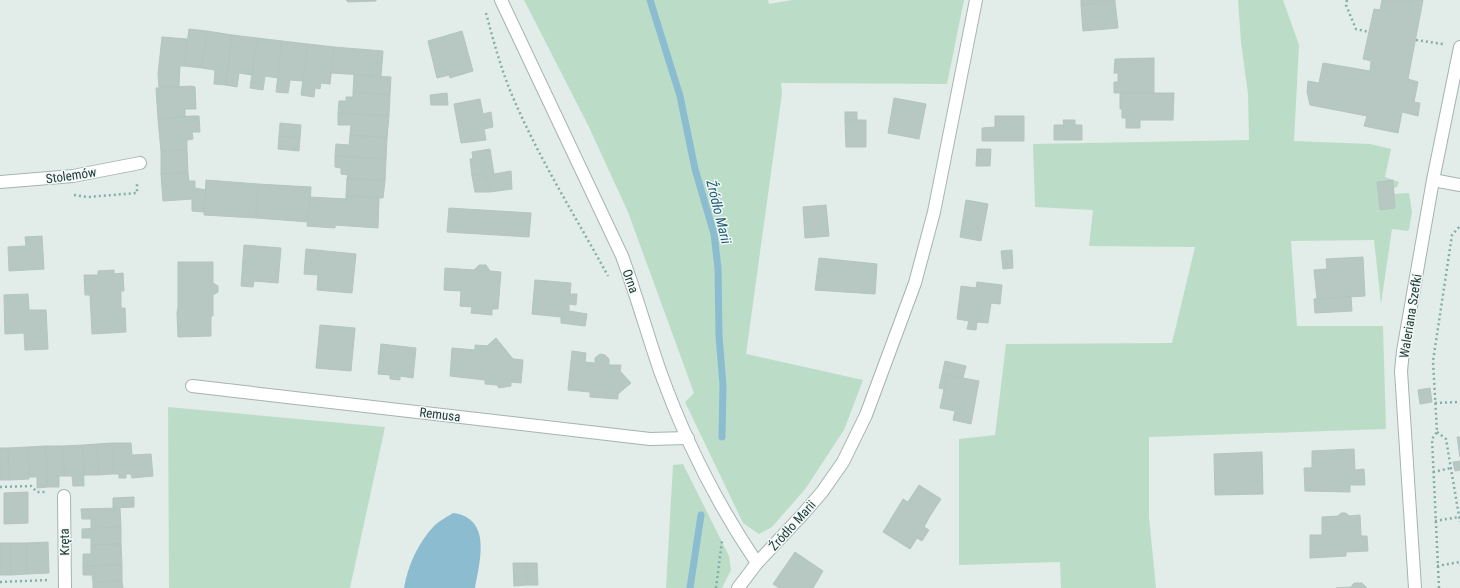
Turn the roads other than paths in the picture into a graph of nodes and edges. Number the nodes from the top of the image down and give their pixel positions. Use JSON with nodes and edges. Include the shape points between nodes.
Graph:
{"nodes":[{"id":1,"x":501,"y":0,"type":"edge"},
{"id":2,"x":976,"y":0,"type":"edge"},
{"id":3,"x":1460,"y":47,"type":"edge"},
{"id":4,"x":140,"y":163,"type":"dead end"},
{"id":5,"x":1433,"y":180,"type":"junction"},
{"id":6,"x":0,"y":182,"type":"edge"},
{"id":7,"x":1460,"y":185,"type":"edge"},
{"id":8,"x":192,"y":386,"type":"dead end"},
{"id":9,"x":688,"y":438,"type":"junction"},
{"id":10,"x":64,"y":496,"type":"road end"},
{"id":11,"x":756,"y":563,"type":"junction"},
{"id":12,"x":65,"y":584,"type":"edge"},
{"id":13,"x":738,"y":588,"type":"edge"},
{"id":14,"x":1415,"y":588,"type":"edge"}],
"edges":[{"from":1,"to":9,"type":"street","name":"Orna","via":[[622,256],[638,297],[660,371]]},
{"from":2,"to":11,"type":"street","name":"Źródło Marii","via":[[934,212],[915,283],[869,408],[843,462],[822,492]]},
{"from":3,"to":5,"type":"street","name":"Waleriana Szefki"},
{"from":4,"to":6,"type":"street","name":"Stolemów","via":[[73,176]]},
{"from":5,"to":7,"type":"street"},
{"from":5,"to":14,"type":"street","name":"Waleriana Szefki","via":[[1401,372]]},
{"from":8,"to":9,"type":"street","name":"Remusa","via":[[650,439]]},
{"from":9,"to":11,"type":"street","name":"Orna","via":[[734,530]]},
{"from":10,"to":12,"type":"street","name":"Kręta"},
{"from":11,"to":13,"type":"street","name":"Źródło Marii"}]}
